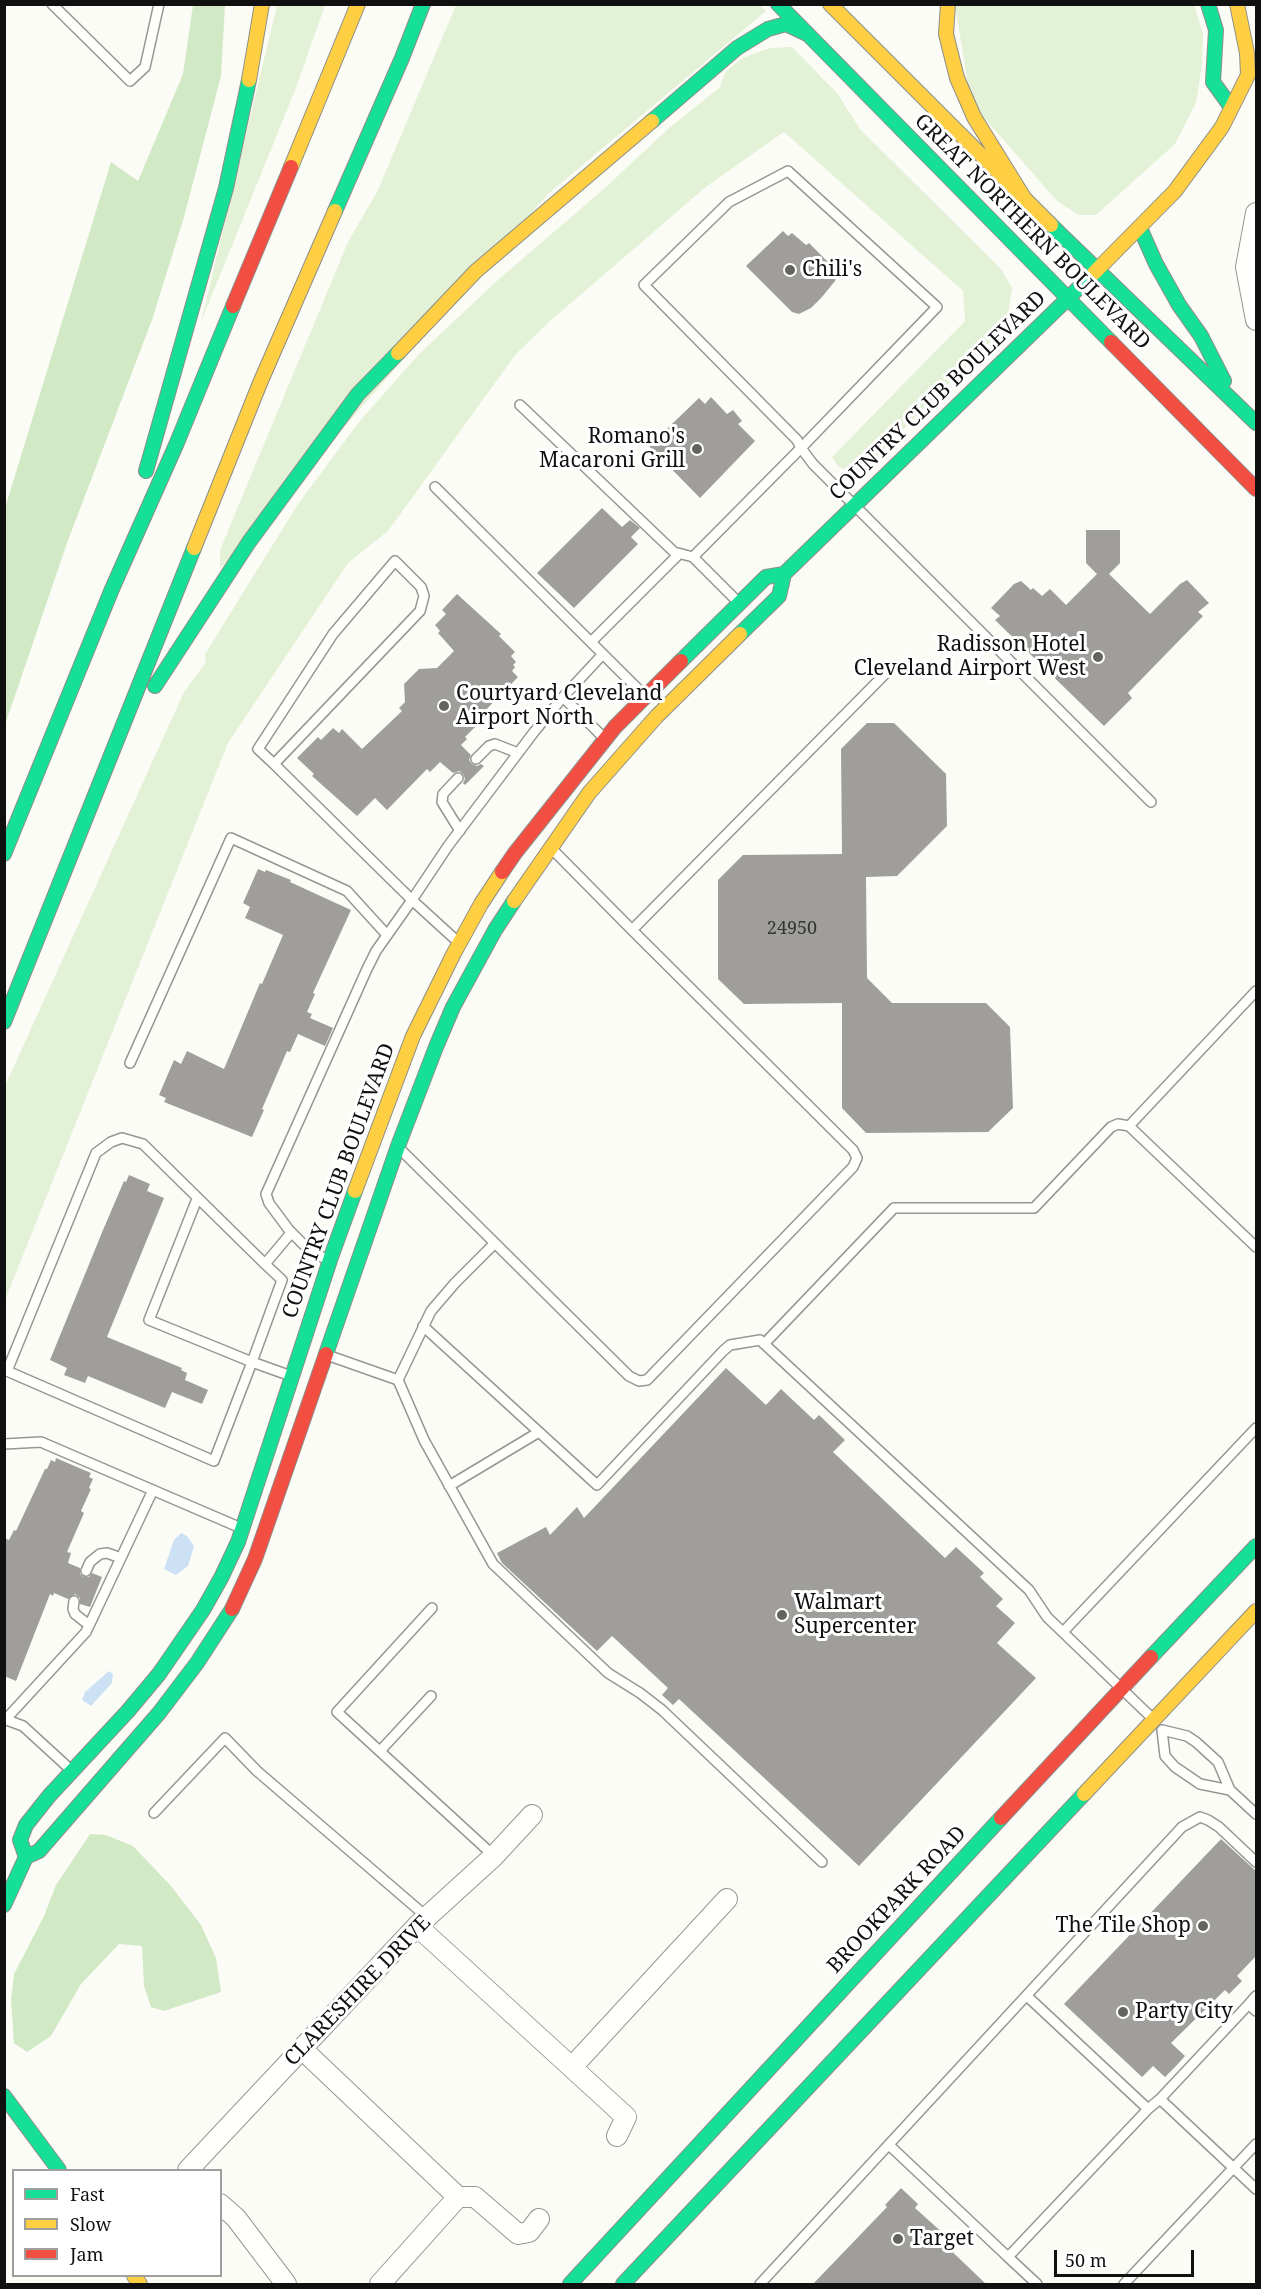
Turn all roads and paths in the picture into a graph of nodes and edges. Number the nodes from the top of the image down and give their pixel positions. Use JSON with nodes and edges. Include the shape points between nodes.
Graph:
{"nodes":[{"id":1,"x":52,"y":4,"type":"edge"},
{"id":2,"x":159,"y":4,"type":"edge"},
{"id":3,"x":262,"y":4,"type":"edge"},
{"id":4,"x":358,"y":4,"type":"edge"},
{"id":5,"x":423,"y":4,"type":"edge"},
{"id":6,"x":778,"y":4,"type":"edge"},
{"id":7,"x":830,"y":4,"type":"edge"},
{"id":8,"x":948,"y":4,"type":"edge"},
{"id":9,"x":1208,"y":4,"type":"edge"},
{"id":10,"x":1237,"y":4,"type":"edge"},
{"id":11,"x":807,"y":34,"type":"junction"},
{"id":12,"x":1231,"y":107,"type":"junction"},
{"id":13,"x":1026,"y":201,"type":"junction"},
{"id":14,"x":1257,"y":213,"type":"edge"},
{"id":15,"x":1140,"y":228,"type":"junction"},
{"id":16,"x":1098,"y":270,"type":"junction"},
{"id":17,"x":1069,"y":299,"type":"junction"},
{"id":18,"x":1257,"y":320,"type":"edge"},
{"id":19,"x":1235,"y":402,"type":"junction"},
{"id":20,"x":520,"y":405,"type":"dead end"},
{"id":21,"x":1257,"y":423,"type":"edge"},
{"id":22,"x":801,"y":448,"type":"junction"},
{"id":23,"x":435,"y":487,"type":"dead end"},
{"id":24,"x":1257,"y":489,"type":"edge"},
{"id":25,"x":855,"y":506,"type":"junction"},
{"id":26,"x":679,"y":554,"type":"junction"},
{"id":27,"x":693,"y":557,"type":"junction"},
{"id":28,"x":784,"y":574,"type":"junction"},
{"id":29,"x":112,"y":589,"type":"junction"},
{"id":30,"x":740,"y":603,"type":"junction"},
{"id":31,"x":591,"y":642,"type":"junction"},
{"id":32,"x":603,"y":654,"type":"junction"},
{"id":33,"x":887,"y":672,"type":"dead end"},
{"id":34,"x":646,"y":696,"type":"junction"},
{"id":35,"x":563,"y":697,"type":"junction"},
{"id":36,"x":605,"y":740,"type":"junction"},
{"id":37,"x":116,"y":745,"type":"junction"},
{"id":38,"x":518,"y":753,"type":"junction"},
{"id":39,"x":621,"y":756,"type":"junction"},
{"id":40,"x":476,"y":759,"type":"dead end"},
{"id":41,"x":274,"y":764,"type":"junction"},
{"id":42,"x":458,"y":778,"type":"dead end"},
{"id":43,"x":1151,"y":802,"type":"dead end"},
{"id":44,"x":460,"y":831,"type":"junction"},
{"id":45,"x":550,"y":847,"type":"junction"},
{"id":46,"x":4,"y":854,"type":"edge"},
{"id":47,"x":412,"y":900,"type":"junction"},
{"id":48,"x":632,"y":930,"type":"junction"},
{"id":49,"x":387,"y":934,"type":"junction"},
{"id":50,"x":459,"y":943,"type":"junction"},
{"id":51,"x":1257,"y":991,"type":"edge"},
{"id":52,"x":4,"y":1022,"type":"edge"},
{"id":53,"x":130,"y":1063,"type":"dead end"},
{"id":54,"x":1129,"y":1126,"type":"junction"},
{"id":55,"x":398,"y":1146,"type":"junction"},
{"id":56,"x":197,"y":1199,"type":"junction"},
{"id":57,"x":291,"y":1233,"type":"junction"},
{"id":58,"x":495,"y":1243,"type":"junction"},
{"id":59,"x":1257,"y":1247,"type":"edge"},
{"id":60,"x":330,"y":1262,"type":"junction"},
{"id":61,"x":265,"y":1264,"type":"junction"},
{"id":62,"x":423,"y":1326,"type":"junction"},
{"id":63,"x":764,"y":1344,"type":"junction"},
{"id":64,"x":314,"y":1351,"type":"junction"},
{"id":65,"x":252,"y":1362,"type":"junction"},
{"id":66,"x":304,"y":1380,"type":"junction"},
{"id":67,"x":398,"y":1380,"type":"junction"},
{"id":68,"x":1257,"y":1428,"type":"edge"},
{"id":69,"x":539,"y":1432,"type":"junction"},
{"id":70,"x":4,"y":1444,"type":"edge"},
{"id":71,"x":449,"y":1486,"type":"junction"},
{"id":72,"x":153,"y":1490,"type":"junction"},
{"id":73,"x":242,"y":1528,"type":"junction"},
{"id":74,"x":263,"y":1537,"type":"junction"},
{"id":75,"x":1257,"y":1546,"type":"edge"},
{"id":76,"x":121,"y":1558,"type":"junction"},
{"id":77,"x":86,"y":1571,"type":"dead end"},
{"id":78,"x":74,"y":1601,"type":"dead end"},
{"id":79,"x":432,"y":1608,"type":"dead end"},
{"id":80,"x":1257,"y":1611,"type":"edge"},
{"id":81,"x":89,"y":1625,"type":"junction"},
{"id":82,"x":1063,"y":1632,"type":"junction"},
{"id":83,"x":1122,"y":1687,"type":"junction"},
{"id":84,"x":431,"y":1696,"type":"dead end"},
{"id":85,"x":5,"y":1719,"type":"edge"},
{"id":86,"x":1158,"y":1725,"type":"junction"},
{"id":87,"x":380,"y":1751,"type":"junction"},
{"id":88,"x":73,"y":1772,"type":"junction"},
{"id":89,"x":1230,"y":1790,"type":"junction"},
{"id":90,"x":154,"y":1813,"type":"dead end"},
{"id":91,"x":1257,"y":1814,"type":"edge"},
{"id":92,"x":532,"y":1815,"type":"dead end"},
{"id":93,"x":494,"y":1856,"type":"junction"},
{"id":94,"x":26,"y":1857,"type":"junction"},
{"id":95,"x":822,"y":1862,"type":"dead end"},
{"id":96,"x":1257,"y":1862,"type":"edge"},
{"id":97,"x":727,"y":1899,"type":"dead end"},
{"id":98,"x":4,"y":1905,"type":"edge"},
{"id":99,"x":422,"y":1922,"type":"junction"},
{"id":100,"x":1257,"y":1996,"type":"edge"},
{"id":101,"x":1028,"y":1997,"type":"junction"},
{"id":102,"x":1249,"y":2004,"type":"junction"},
{"id":103,"x":1257,"y":2011,"type":"edge"},
{"id":104,"x":302,"y":2049,"type":"junction"},
{"id":105,"x":572,"y":2067,"type":"junction"},
{"id":106,"x":4,"y":2096,"type":"edge"},
{"id":107,"x":1160,"y":2099,"type":"junction"},
{"id":108,"x":1148,"y":2109,"type":"junction"},
{"id":109,"x":617,"y":2136,"type":"dead end"},
{"id":110,"x":1257,"y":2144,"type":"edge"},
{"id":111,"x":889,"y":2145,"type":"junction"},
{"id":112,"x":1234,"y":2168,"type":"junction"},
{"id":113,"x":58,"y":2169,"type":"edge"},
{"id":114,"x":189,"y":2169,"type":"edge"},
{"id":115,"x":1257,"y":2189,"type":"edge"},
{"id":116,"x":458,"y":2197,"type":"junction"},
{"id":117,"x":222,"y":2206,"type":"edge"},
{"id":118,"x":539,"y":2219,"type":"dead end"},
{"id":119,"x":1008,"y":2257,"type":"junction"},
{"id":120,"x":286,"y":2284,"type":"edge"},
{"id":121,"x":380,"y":2284,"type":"edge"},
{"id":122,"x":570,"y":2284,"type":"edge"},
{"id":123,"x":623,"y":2284,"type":"edge"},
{"id":124,"x":760,"y":2284,"type":"edge"},
{"id":125,"x":1037,"y":2284,"type":"edge"},
{"id":126,"x":1124,"y":2284,"type":"edge"}],
"edges":[{"from":1,"to":2,"type":"lane","via":[[130,81],[145,67]]},
{"from":3,"to":29,"type":"main road","via":[[226,188]]},
{"from":4,"to":29,"type":"main road","via":[[185,424]]},
{"from":5,"to":37,"type":"main road","via":[[260,383]]},
{"from":6,"to":11,"type":"main road","name":"GREAT NORTHERN BOULEVARD"},
{"from":7,"to":13,"type":"main road","name":"GREAT NORTHERN BOULEVARD"},
{"from":8,"to":13,"type":"main road","via":[[946,34],[957,78],[974,117]]},
{"from":9,"to":12,"type":"main road","via":[[1216,30],[1213,82]]},
{"from":10,"to":12,"type":"main road","name":"COUNTRY CLUB BOULEVARD","via":[[1248,75]]},
{"from":11,"to":17,"type":"main road","name":"GREAT NORTHERN BOULEVARD"},
{"from":11,"to":37,"type":"main road","via":[[786,24],[768,29],[737,48],[476,271],[358,394],[249,542]]},
{"from":12,"to":15,"type":"main road","name":"COUNTRY CLUB BOULEVARD","via":[[1222,128],[1194,169]]},
{"from":13,"to":16,"type":"main road","name":"GREAT NORTHERN BOULEVARD"},
{"from":14,"to":18,"type":"street","via":[[1246,267]]},
{"from":15,"to":16,"type":"main road","name":"COUNTRY CLUB BOULEVARD"},
{"from":15,"to":19,"type":"main road","via":[[1156,264],[1201,336]]},
{"from":16,"to":17,"type":"main road","name":"COUNTRY CLUB BOULEVARD"},
{"from":16,"to":19,"type":"main road","name":"GREAT NORTHERN BOULEVARD"},
{"from":17,"to":24,"type":"main road","name":"GREAT NORTHERN BOULEVARD"},
{"from":17,"to":25,"type":"main road","name":"COUNTRY CLUB BOULEVARD"},
{"from":19,"to":21,"type":"main road","name":"GREAT NORTHERN BOULEVARD"},
{"from":20,"to":26,"type":"lane"},
{"from":22,"to":22,"type":"lane","via":[[644,285],[729,202],[788,171],[937,307]]},
{"from":22,"to":25,"type":"lane"},
{"from":22,"to":27,"type":"lane"},
{"from":23,"to":31,"type":"lane"},
{"from":25,"to":28,"type":"main road","name":"COUNTRY CLUB BOULEVARD"},
{"from":25,"to":43,"type":"lane"},
{"from":26,"to":27,"type":"lane"},
{"from":26,"to":31,"type":"lane"},
{"from":27,"to":30,"type":"lane"},
{"from":28,"to":30,"type":"main road","name":"COUNTRY CLUB BOULEVARD","via":[[766,577]]},
{"from":28,"to":39,"type":"main road","name":"COUNTRY CLUB BOULEVARD","via":[[779,596]]},
{"from":29,"to":46,"type":"main road"},
{"from":30,"to":34,"type":"main road","name":"COUNTRY CLUB BOULEVARD"},
{"from":31,"to":32,"type":"lane"},
{"from":32,"to":34,"type":"lane"},
{"from":32,"to":35,"type":"lane"},
{"from":33,"to":48,"type":"lane"},
{"from":34,"to":36,"type":"main road","name":"COUNTRY CLUB BOULEVARD"},
{"from":35,"to":36,"type":"lane"},
{"from":35,"to":38,"type":"lane"},
{"from":36,"to":39,"type":"lane"},
{"from":36,"to":50,"type":"main road","name":"COUNTRY CLUB BOULEVARD","via":[[515,853]]},
{"from":37,"to":52,"type":"main road"},
{"from":38,"to":40,"type":"lane","via":[[495,744]]},
{"from":38,"to":44,"type":"lane"},
{"from":39,"to":45,"type":"main road","name":"COUNTRY CLUB BOULEVARD"},
{"from":41,"to":41,"type":"lane","via":[[420,612],[424,596],[421,587],[395,561],[333,634],[258,749]]},
{"from":41,"to":47,"type":"lane"},
{"from":42,"to":44,"type":"lane","via":[[443,794],[442,802]]},
{"from":44,"to":47,"type":"lane"},
{"from":45,"to":48,"type":"lane"},
{"from":45,"to":55,"type":"main road","name":"COUNTRY CLUB BOULEVARD","via":[[495,930],[453,1007]]},
{"from":47,"to":49,"type":"lane"},
{"from":47,"to":50,"type":"lane"},
{"from":48,"to":58,"type":"lane","via":[[857,1158],[853,1167],[647,1380],[629,1376]]},
{"from":49,"to":53,"type":"lane","via":[[347,891],[231,838]]},
{"from":49,"to":57,"type":"lane","via":[[367,969],[266,1194]]},
{"from":50,"to":60,"type":"main road","name":"COUNTRY CLUB BOULEVARD","via":[[413,1036]]},
{"from":51,"to":54,"type":"lane"},
{"from":54,"to":59,"type":"lane"},
{"from":54,"to":63,"type":"lane","via":[[1111,1127],[1034,1208],[894,1208]]},
{"from":55,"to":58,"type":"lane"},
{"from":55,"to":64,"type":"main road","name":"COUNTRY CLUB BOULEVARD"},
{"from":56,"to":61,"type":"lane"},
{"from":56,"to":65,"type":"lane","via":[[149,1320]]},
{"from":56,"to":65,"type":"lane","via":[[135,1140],[122,1138],[96,1153],[7,1371],[214,1461]]},
{"from":57,"to":60,"type":"lane"},
{"from":57,"to":61,"type":"lane"},
{"from":58,"to":62,"type":"lane","via":[[455,1283]]},
{"from":60,"to":64,"type":"main road","name":"COUNTRY CLUB BOULEVARD"},
{"from":61,"to":65,"type":"lane","via":[[282,1280]]},
{"from":62,"to":67,"type":"lane"},
{"from":62,"to":69,"type":"lane"},
{"from":63,"to":69,"type":"lane","via":[[760,1340],[730,1345],[597,1485]]},
{"from":63,"to":82,"type":"lane","via":[[1029,1590]]},
{"from":64,"to":66,"type":"main road","name":"COUNTRY CLUB BOULEVARD"},
{"from":64,"to":66,"type":"main road","name":"COUNTRY CLUB BOULEVARD"},
{"from":64,"to":67,"type":"lane"},
{"from":65,"to":66,"type":"lane"},
{"from":66,"to":73,"type":"main road","name":"COUNTRY CLUB BOULEVARD"},
{"from":66,"to":74,"type":"main road","name":"COUNTRY CLUB BOULEVARD"},
{"from":67,"to":71,"type":"lane"},
{"from":68,"to":82,"type":"lane"},
{"from":69,"to":71,"type":"lane"},
{"from":70,"to":72,"type":"lane","via":[[41,1442]]},
{"from":71,"to":95,"type":"lane","via":[[493,1564],[608,1673],[662,1710]]},
{"from":72,"to":73,"type":"lane"},
{"from":72,"to":76,"type":"lane"},
{"from":73,"to":74,"type":"lane"},
{"from":73,"to":88,"type":"main road","name":"COUNTRY CLUB BOULEVARD","via":[[221,1578],[180,1645]]},
{"from":74,"to":94,"type":"main road","name":"COUNTRY CLUB BOULEVARD","via":[[231,1611],[190,1672],[39,1851]]},
{"from":75,"to":83,"type":"main road","name":"BROOKPARK ROAD"},
{"from":76,"to":77,"type":"lane","via":[[100,1554]]},
{"from":76,"to":81,"type":"lane"},
{"from":78,"to":81,"type":"lane","via":[[75,1614]]},
{"from":79,"to":87,"type":"lane","via":[[337,1712]]},
{"from":80,"to":86,"type":"main road"},
{"from":81,"to":85,"type":"lane"},
{"from":82,"to":83,"type":"lane"},
{"from":83,"to":86,"type":"lane"},
{"from":83,"to":122,"type":"main road","name":"BROOKPARK ROAD"},
{"from":84,"to":87,"type":"lane"},
{"from":85,"to":88,"type":"lane","via":[[23,1726]]},
{"from":86,"to":89,"type":"lane","via":[[1196,1742],[1218,1762]]},
{"from":86,"to":89,"type":"lane","via":[[1165,1755],[1175,1767],[1200,1784]]},
{"from":86,"to":123,"type":"main road"},
{"from":87,"to":93,"type":"lane"},
{"from":88,"to":94,"type":"main road","name":"COUNTRY CLUB BOULEVARD","via":[[26,1825],[20,1840]]},
{"from":89,"to":91,"type":"lane"},
{"from":90,"to":99,"type":"lane","via":[[225,1738]]},
{"from":92,"to":93,"type":"street","name":"CLARESHIRE DRIVE"},
{"from":93,"to":99,"type":"street","name":"CLARESHIRE DRIVE"},
{"from":94,"to":98,"type":"main road","name":"COUNTRY CLUB BOULEVARD"},
{"from":96,"to":101,"type":"lane","via":[[1219,1827],[1200,1817],[1192,1821],[1182,1827]]},
{"from":97,"to":105,"type":"street"},
{"from":99,"to":104,"type":"street","name":"CLARESHIRE DRIVE"},
{"from":99,"to":105,"type":"street"},
{"from":100,"to":102,"type":"lane"},
{"from":101,"to":108,"type":"lane"},
{"from":101,"to":111,"type":"lane"},
{"from":102,"to":103,"type":"lane"},
{"from":102,"to":107,"type":"lane"},
{"from":104,"to":114,"type":"street","name":"CLARESHIRE DRIVE"},
{"from":104,"to":116,"type":"street"},
{"from":105,"to":109,"type":"street","via":[[626,2117]]},
{"from":106,"to":113,"type":"main road"},
{"from":107,"to":108,"type":"lane"},
{"from":107,"to":112,"type":"lane"},
{"from":108,"to":119,"type":"lane"},
{"from":110,"to":112,"type":"lane"},
{"from":111,"to":119,"type":"lane"},
{"from":111,"to":124,"type":"lane"},
{"from":112,"to":115,"type":"lane"},
{"from":112,"to":126,"type":"lane"},
{"from":116,"to":118,"type":"street","via":[[475,2197],[518,2234],[529,2232]]},
{"from":116,"to":121,"type":"street"},
{"from":117,"to":120,"type":"street","via":[[236,2218]]},
{"from":119,"to":125,"type":"lane"}]}
